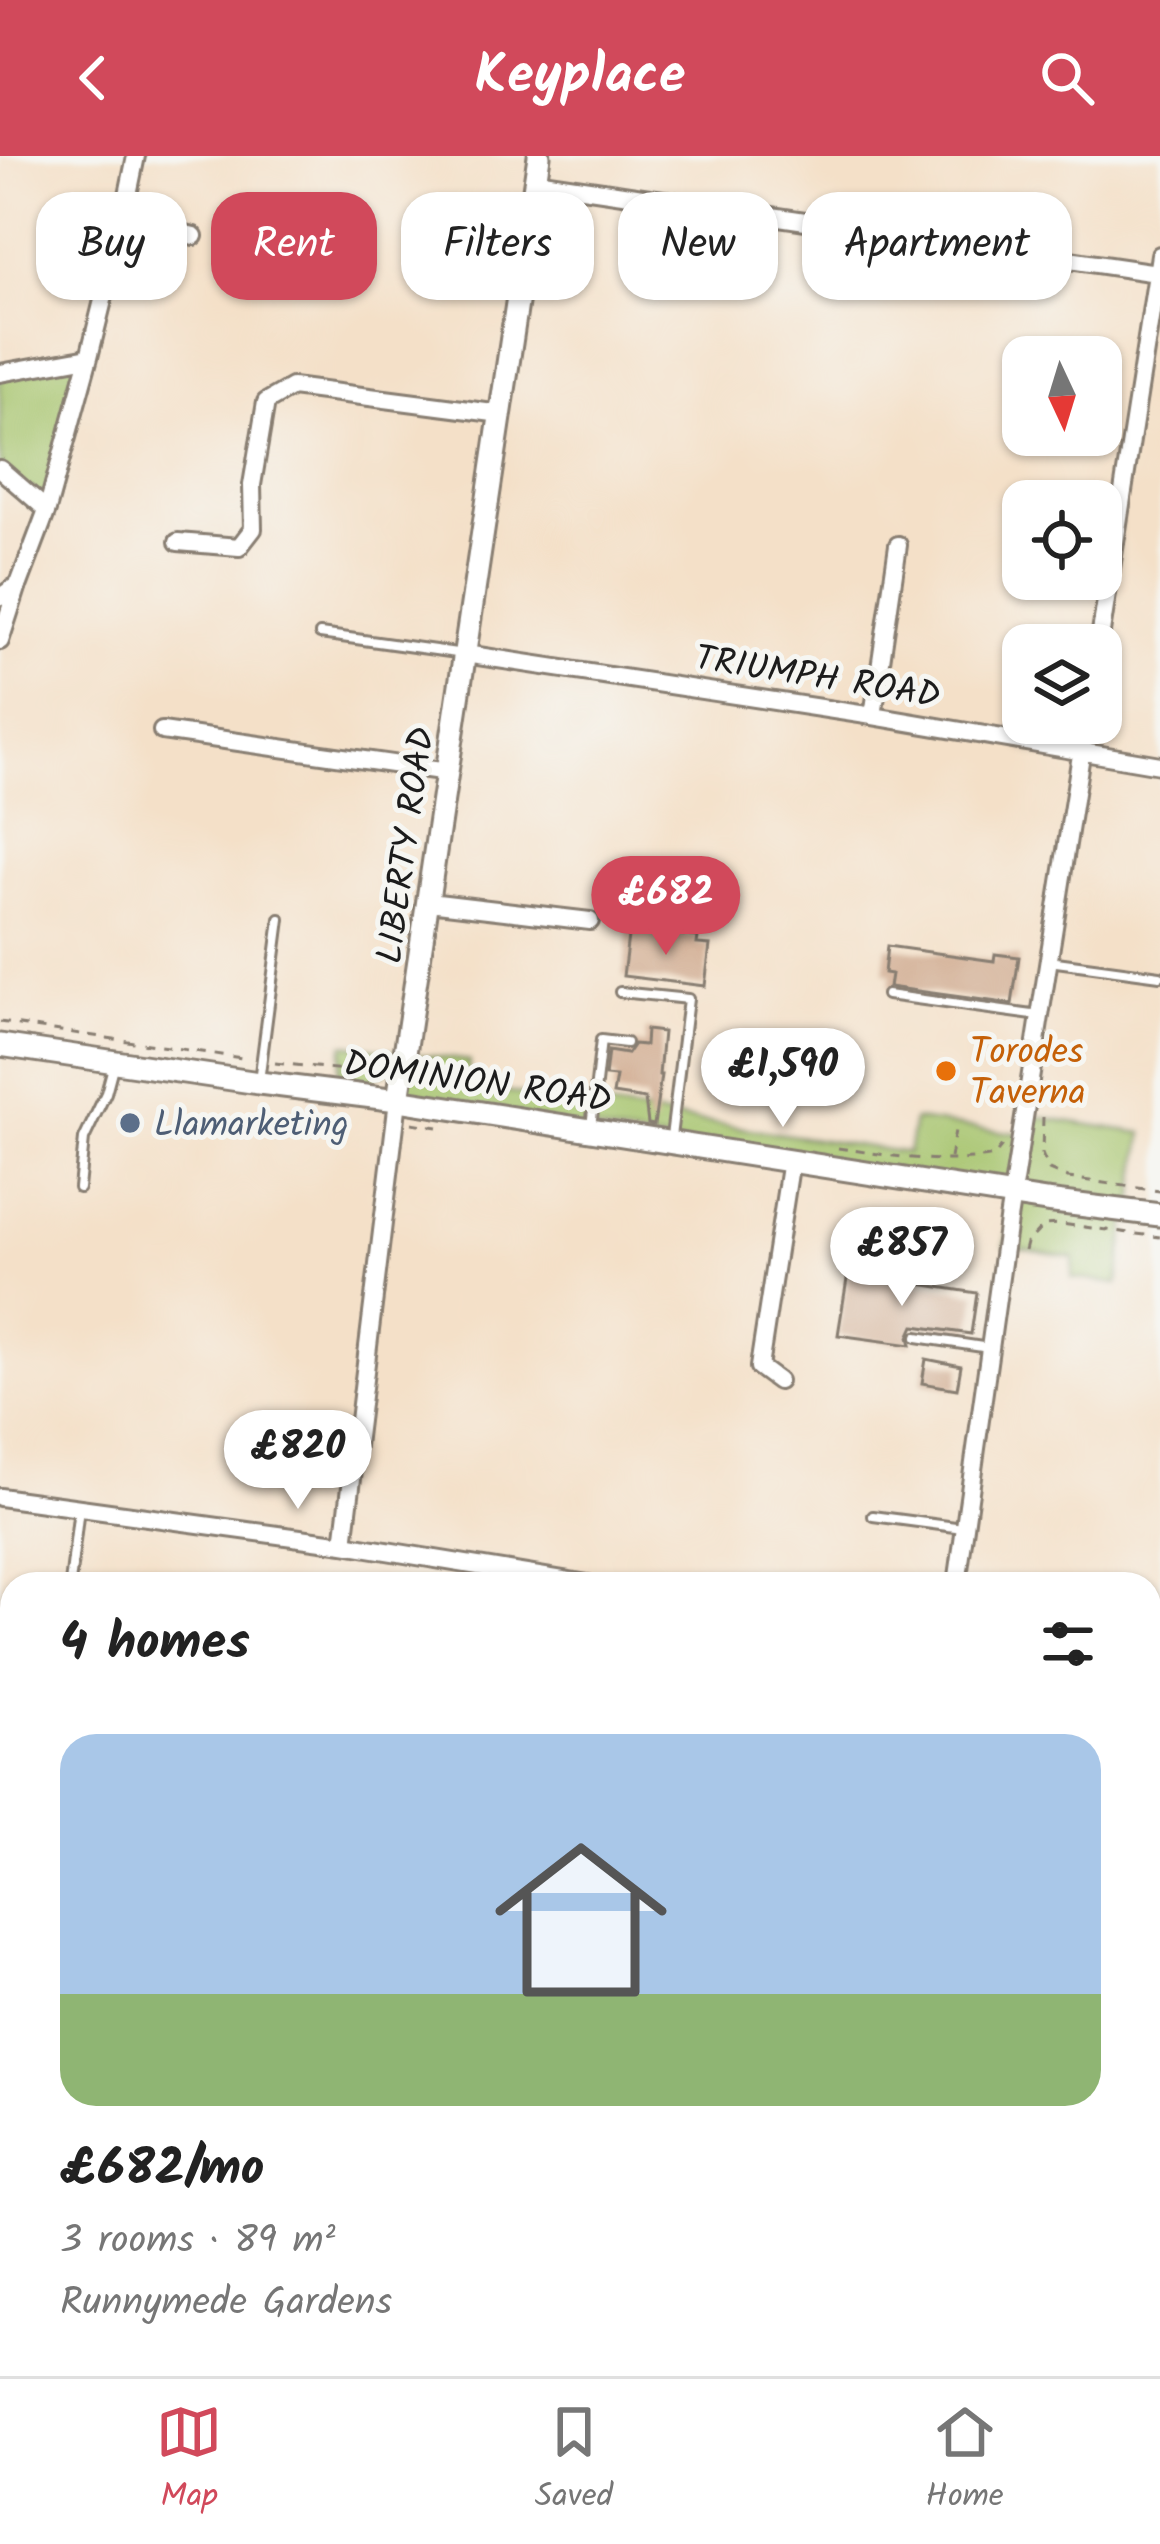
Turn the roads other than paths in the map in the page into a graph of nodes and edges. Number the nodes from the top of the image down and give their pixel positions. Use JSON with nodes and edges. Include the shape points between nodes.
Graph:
{"nodes":[{"id":1,"x":136,"y":156,"type":"edge"},
{"id":2,"x":538,"y":156,"type":"edge"},
{"id":3,"x":535,"y":181,"type":"junction"},
{"id":4,"x":129,"y":192,"type":"edge"},
{"id":5,"x":187,"y":234,"type":"edge"},
{"id":6,"x":194,"y":236,"type":"dead end"},
{"id":7,"x":1159,"y":264,"type":"edge"},
{"id":8,"x":103,"y":300,"type":"edge"},
{"id":9,"x":89,"y":357,"type":"junction"},
{"id":10,"x":0,"y":373,"type":"edge"},
{"id":11,"x":501,"y":413,"type":"junction"},
{"id":12,"x":0,"y":469,"type":"edge"},
{"id":13,"x":47,"y":510,"type":"junction"},
{"id":14,"x":178,"y":542,"type":"dead end"},
{"id":15,"x":898,"y":545,"type":"dead end"},
{"id":16,"x":19,"y":584,"type":"junction"},
{"id":17,"x":0,"y":597,"type":"edge"},
{"id":18,"x":1102,"y":624,"type":"edge"},
{"id":19,"x":320,"y":634,"type":"dead end"},
{"id":20,"x":0,"y":641,"type":"edge"},
{"id":21,"x":465,"y":654,"type":"junction"},
{"id":22,"x":873,"y":716,"type":"junction"},
{"id":23,"x":162,"y":731,"type":"dead end"},
{"id":24,"x":1083,"y":744,"type":"edge"},
{"id":25,"x":1082,"y":751,"type":"junction"},
{"id":26,"x":1160,"y":765,"type":"edge"},
{"id":27,"x":448,"y":772,"type":"junction"},
{"id":28,"x":428,"y":902,"type":"junction"},
{"id":29,"x":280,"y":919,"type":"dead end"},
{"id":30,"x":590,"y":921,"type":"dead end"},
{"id":31,"x":1049,"y":961,"type":"junction"},
{"id":32,"x":1160,"y":976,"type":"edge"},
{"id":33,"x":620,"y":992,"type":"dead end"},
{"id":34,"x":887,"y":995,"type":"dead end"},
{"id":35,"x":1040,"y":1016,"type":"junction"},
{"id":36,"x":626,"y":1043,"type":"dead end"},
{"id":37,"x":0,"y":1045,"type":"edge"},
{"id":38,"x":115,"y":1060,"type":"junction"},
{"id":39,"x":261,"y":1072,"type":"junction"},
{"id":40,"x":398,"y":1100,"type":"junction"},
{"id":41,"x":590,"y":1130,"type":"junction"},
{"id":42,"x":670,"y":1142,"type":"junction"},
{"id":43,"x":791,"y":1160,"type":"junction"},
{"id":44,"x":79,"y":1188,"type":"dead end"},
{"id":45,"x":1014,"y":1195,"type":"junction"},
{"id":46,"x":1160,"y":1215,"type":"edge"},
{"id":47,"x":917,"y":1337,"type":"dead end"},
{"id":48,"x":990,"y":1348,"type":"junction"},
{"id":49,"x":778,"y":1381,"type":"dead end"},
{"id":50,"x":0,"y":1497,"type":"edge"},
{"id":51,"x":79,"y":1508,"type":"junction"},
{"id":52,"x":873,"y":1516,"type":"dead end"},
{"id":53,"x":964,"y":1528,"type":"junction"},
{"id":54,"x":344,"y":1544,"type":"junction"},
{"id":55,"x":71,"y":1572,"type":"edge"},
{"id":56,"x":515,"y":1572,"type":"edge"},
{"id":57,"x":958,"y":1572,"type":"edge"}],
"edges":[{"from":1,"to":4,"type":"street"},
{"from":2,"to":3,"type":"street","name":"LIBERTY ROAD"},
{"from":3,"to":7,"type":"street"},
{"from":3,"to":11,"type":"street","name":"LIBERTY ROAD"},
{"from":5,"to":6,"type":"street"},
{"from":7,"to":18,"type":"street"},
{"from":8,"to":9,"type":"street"},
{"from":9,"to":10,"type":"street"},
{"from":9,"to":13,"type":"street","via":[[61,432]]},
{"from":11,"to":14,"type":"street","via":[[292,387],[266,402],[253,529],[239,547]]},
{"from":11,"to":21,"type":"street","name":"LIBERTY ROAD"},
{"from":12,"to":13,"type":"street"},
{"from":13,"to":16,"type":"street"},
{"from":15,"to":22,"type":"street"},
{"from":16,"to":17,"type":"street"},
{"from":16,"to":20,"type":"street"},
{"from":19,"to":21,"type":"lane"},
{"from":21,"to":22,"type":"street","name":"TRIUMPH ROAD"},
{"from":21,"to":27,"type":"street","name":"LIBERTY ROAD"},
{"from":22,"to":25,"type":"street","name":"TRIUMPH ROAD"},
{"from":23,"to":27,"type":"street"},
{"from":24,"to":25,"type":"street"},
{"from":25,"to":26,"type":"street","name":"TRIUMPH ROAD"},
{"from":25,"to":31,"type":"street"},
{"from":27,"to":28,"type":"street","name":"LIBERTY ROAD"},
{"from":28,"to":30,"type":"street"},
{"from":28,"to":40,"type":"street","name":"LIBERTY ROAD"},
{"from":29,"to":39,"type":"lane"},
{"from":31,"to":32,"type":"lane"},
{"from":31,"to":35,"type":"street"},
{"from":33,"to":42,"type":"lane","via":[[688,999]]},
{"from":34,"to":35,"type":"lane"},
{"from":35,"to":45,"type":"street","via":[[1019,1108]]},
{"from":36,"to":41,"type":"lane","via":[[601,1040]]},
{"from":37,"to":38,"type":"street","name":"DOMINION ROAD"},
{"from":38,"to":39,"type":"street","name":"DOMINION ROAD"},
{"from":38,"to":44,"type":"lane","via":[[83,1139]]},
{"from":39,"to":40,"type":"street","name":"DOMINION ROAD"},
{"from":40,"to":41,"type":"street","name":"DOMINION ROAD"},
{"from":40,"to":54,"type":"street","name":"LIBERTY ROAD"},
{"from":41,"to":42,"type":"street","name":"DOMINION ROAD"},
{"from":42,"to":43,"type":"street","name":"DOMINION ROAD"},
{"from":43,"to":45,"type":"street","name":"DOMINION ROAD"},
{"from":43,"to":49,"type":"street","via":[[760,1367]]},
{"from":45,"to":46,"type":"street","name":"DOMINION ROAD"},
{"from":45,"to":48,"type":"street"},
{"from":47,"to":48,"type":"lane"},
{"from":48,"to":53,"type":"street"},
{"from":50,"to":51,"type":"street"},
{"from":51,"to":54,"type":"street"},
{"from":51,"to":55,"type":"lane"},
{"from":52,"to":53,"type":"lane"},
{"from":53,"to":57,"type":"street"},
{"from":54,"to":56,"type":"street"}]}
